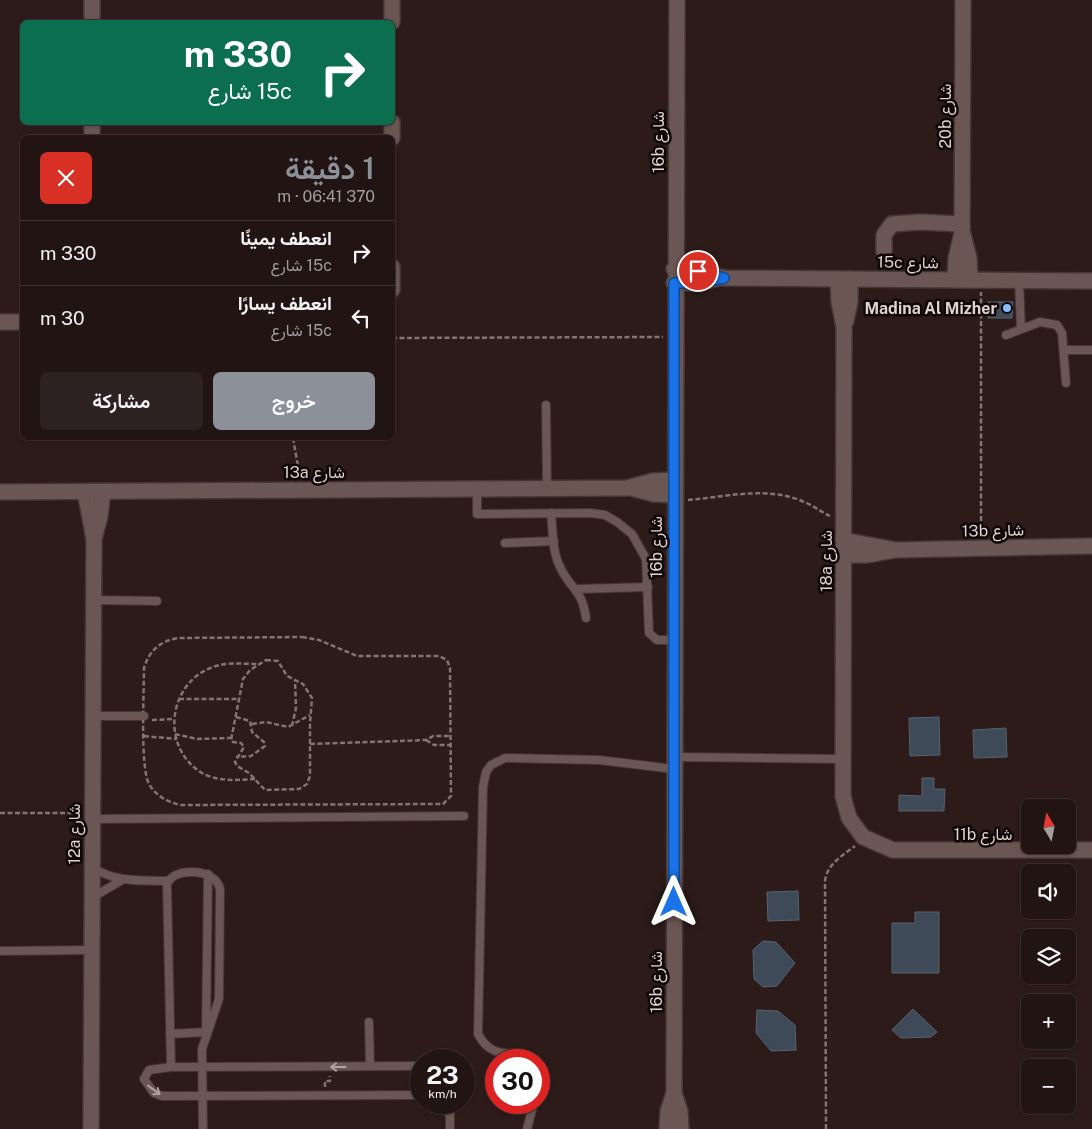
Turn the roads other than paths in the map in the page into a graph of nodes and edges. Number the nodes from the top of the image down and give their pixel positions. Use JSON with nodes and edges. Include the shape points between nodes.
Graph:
{"nodes":[{"id":1,"x":92,"y":0,"type":"edge"},
{"id":2,"x":392,"y":0,"type":"edge"},
{"id":3,"x":677,"y":0,"type":"edge"},
{"id":4,"x":963,"y":0,"type":"edge"},
{"id":5,"x":92,"y":20,"type":"edge"},
{"id":6,"x":392,"y":20,"type":"edge"},
{"id":7,"x":962,"y":228,"type":"junction"},
{"id":8,"x":884,"y":252,"type":"dead end"},
{"id":9,"x":674,"y":276,"type":"junction"},
{"id":10,"x":844,"y":279,"type":"junction"},
{"id":11,"x":968,"y":280,"type":"junction"},
{"id":12,"x":1019,"y":280,"type":"junction"},
{"id":13,"x":1092,"y":281,"type":"edge"},
{"id":14,"x":0,"y":322,"type":"edge"},
{"id":15,"x":20,"y":322,"type":"edge"},
{"id":16,"x":1021,"y":329,"type":"junction"},
{"id":17,"x":1006,"y":335,"type":"dead end"},
{"id":18,"x":1064,"y":350,"type":"junction"},
{"id":19,"x":1092,"y":350,"type":"edge"},
{"id":20,"x":1066,"y":383,"type":"dead end"},
{"id":21,"x":546,"y":405,"type":"dead end"},
{"id":22,"x":477,"y":488,"type":"junction"},
{"id":23,"x":547,"y":488,"type":"junction"},
{"id":24,"x":0,"y":492,"type":"edge"},
{"id":25,"x":85,"y":492,"type":"junction"},
{"id":26,"x":103,"y":492,"type":"junction"},
{"id":27,"x":674,"y":492,"type":"junction"},
{"id":28,"x":551,"y":513,"type":"junction"},
{"id":29,"x":94,"y":539,"type":"junction"},
{"id":30,"x":843,"y":540,"type":"junction"},
{"id":31,"x":554,"y":541,"type":"junction"},
{"id":32,"x":505,"y":543,"type":"dead end"},
{"id":33,"x":1092,"y":546,"type":"edge"},
{"id":34,"x":895,"y":550,"type":"junction"},
{"id":35,"x":843,"y":555,"type":"junction"},
{"id":36,"x":648,"y":587,"type":"junction"},
{"id":37,"x":577,"y":589,"type":"junction"},
{"id":38,"x":94,"y":600,"type":"junction"},
{"id":39,"x":157,"y":602,"type":"dead end"},
{"id":40,"x":586,"y":618,"type":"dead end"},
{"id":41,"x":674,"y":640,"type":"junction"},
{"id":42,"x":93,"y":716,"type":"junction"},
{"id":43,"x":144,"y":718,"type":"road end"},
{"id":44,"x":843,"y":759,"type":"junction"},
{"id":45,"x":674,"y":763,"type":"junction"},
{"id":46,"x":92,"y":816,"type":"junction"},
{"id":47,"x":464,"y":816,"type":"dead end"},
{"id":48,"x":859,"y":841,"type":"joint"},
{"id":49,"x":1092,"y":850,"type":"edge"},
{"id":50,"x":92,"y":867,"type":"junction"},
{"id":51,"x":208,"y":874,"type":"junction"},
{"id":52,"x":122,"y":880,"type":"junction"},
{"id":53,"x":168,"y":881,"type":"junction"},
{"id":54,"x":92,"y":898,"type":"junction"},
{"id":55,"x":92,"y":950,"type":"junction"},
{"id":56,"x":0,"y":952,"type":"edge"},
{"id":57,"x":369,"y":1022,"type":"dead end"},
{"id":58,"x":206,"y":1032,"type":"junction"},
{"id":59,"x":170,"y":1034,"type":"junction"},
{"id":60,"x":490,"y":1049,"type":"edge"},
{"id":61,"x":370,"y":1066,"type":"junction"},
{"id":62,"x":410,"y":1066,"type":"edge"},
{"id":63,"x":171,"y":1067,"type":"junction"},
{"id":64,"x":202,"y":1067,"type":"junction"},
{"id":65,"x":674,"y":1093,"type":"junction"},
{"id":66,"x":410,"y":1095,"type":"edge"},
{"id":67,"x":203,"y":1096,"type":"junction"},
{"id":68,"x":531,"y":1114,"type":"edge"},
{"id":69,"x":450,"y":1116,"type":"edge"},
{"id":70,"x":91,"y":1129,"type":"edge"},
{"id":71,"x":203,"y":1129,"type":"edge"},
{"id":72,"x":450,"y":1129,"type":"edge"},
{"id":73,"x":527,"y":1129,"type":"edge"},
{"id":74,"x":667,"y":1129,"type":"edge"},
{"id":75,"x":681,"y":1129,"type":"edge"}],
"edges":[{"from":1,"to":5,"type":"street"},
{"from":2,"to":6,"type":"street"},
{"from":3,"to":9,"type":"street","name":"16b شارع"},
{"from":4,"to":7,"type":"street","name":"20b شارع"},
{"from":7,"to":8,"type":"street","via":[[920,222],[892,224],[884,235]]},
{"from":7,"to":11,"type":"street","name":"20b شارع","via":[[956,258]]},
{"from":9,"to":10,"type":"street","name":"15c شارع","via":[[698,271],[724,278]]},
{"from":9,"to":27,"type":"street","name":"16b شارع"},
{"from":10,"to":11,"type":"street","name":"15c شارع"},
{"from":10,"to":30,"type":"street","name":"18a شارع","via":[[850,302],[844,327]]},
{"from":11,"to":12,"type":"street","name":"15c شارع"},
{"from":12,"to":13,"type":"street","name":"15c شارع"},
{"from":12,"to":16,"type":"lane"},
{"from":14,"to":15,"type":"street"},
{"from":16,"to":17,"type":"lane"},
{"from":16,"to":18,"type":"lane","via":[[1040,322],[1054,323],[1062,330]]},
{"from":18,"to":19,"type":"lane"},
{"from":18,"to":20,"type":"lane"},
{"from":21,"to":23,"type":"lane"},
{"from":22,"to":23,"type":"street","name":"13a شارع"},
{"from":22,"to":26,"type":"street","name":"13a شارع"},
{"from":22,"to":28,"type":"lane","via":[[477,514]]},
{"from":23,"to":27,"type":"street","name":"13a شارع","via":[[627,488],[653,481]]},
{"from":24,"to":25,"type":"street","name":"13a شارع"},
{"from":25,"to":26,"type":"street","name":"13a شارع"},
{"from":25,"to":29,"type":"street","name":"12a شارع"},
{"from":26,"to":29,"type":"street","name":"12a شارع"},
{"from":27,"to":41,"type":"street","name":"16b شارع"},
{"from":28,"to":31,"type":"lane"},
{"from":28,"to":36,"type":"lane","via":[[598,513],[625,527],[642,550],[648,568]]},
{"from":29,"to":38,"type":"street","name":"12a شارع"},
{"from":30,"to":34,"type":"street","name":"13b شارع"},
{"from":30,"to":35,"type":"street","name":"18a شارع"},
{"from":31,"to":32,"type":"lane"},
{"from":31,"to":37,"type":"lane","via":[[560,567]]},
{"from":33,"to":34,"type":"street","name":"13b شارع"},
{"from":34,"to":35,"type":"street","name":"13b شارع","via":[[867,556]]},
{"from":35,"to":44,"type":"street","name":"18a شارع"},
{"from":36,"to":37,"type":"lane"},
{"from":36,"to":41,"type":"lane","via":[[651,636],[657,640]]},
{"from":37,"to":40,"type":"lane","via":[[584,603]]},
{"from":38,"to":39,"type":"lane"},
{"from":38,"to":42,"type":"street","name":"12a شارع"},
{"from":41,"to":45,"type":"street","name":"16b شارع"},
{"from":42,"to":43,"type":"lane"},
{"from":42,"to":46,"type":"street","name":"12a شارع"},
{"from":44,"to":45,"type":"lane"},
{"from":44,"to":48,"type":"street","name":"18a شارع","via":[[843,796]]},
{"from":45,"to":60,"type":"lane","via":[[505,758],[491,765],[486,772],[483,787],[478,1034]]},
{"from":45,"to":65,"type":"street","name":"16b شارع"},
{"from":46,"to":47,"type":"lane"},
{"from":46,"to":50,"type":"street","name":"12a شارع"},
{"from":48,"to":49,"type":"street","name":"11b شارع","via":[[879,854]]},
{"from":50,"to":52,"type":"lane","via":[[106,876]]},
{"from":50,"to":54,"type":"street","name":"12a شارع"},
{"from":51,"to":53,"type":"lane","via":[[177,873]]},
{"from":51,"to":58,"type":"lane"},
{"from":51,"to":58,"type":"lane","via":[[216,879],[220,889],[220,969],[218,1006]]},
{"from":52,"to":53,"type":"lane"},
{"from":52,"to":54,"type":"lane"},
{"from":53,"to":59,"type":"lane"},
{"from":54,"to":55,"type":"street","name":"12a شارع"},
{"from":55,"to":56,"type":"lane"},
{"from":55,"to":70,"type":"street","name":"12a شارع"},
{"from":57,"to":61,"type":"lane"},
{"from":58,"to":59,"type":"lane"},
{"from":58,"to":64,"type":"lane"},
{"from":59,"to":63,"type":"lane"},
{"from":61,"to":62,"type":"lane"},
{"from":61,"to":64,"type":"lane","one_way":true},
{"from":63,"to":64,"type":"lane"},
{"from":63,"to":67,"type":"lane","one_way":true,"via":[[149,1070],[144,1076],[145,1083],[154,1093],[162,1096]]},
{"from":64,"to":67,"type":"lane"},
{"from":65,"to":74,"type":"street","name":"16b شارع"},
{"from":65,"to":75,"type":"street","name":"16b شارع"},
{"from":66,"to":67,"type":"lane"},
{"from":67,"to":71,"type":"lane"},
{"from":68,"to":73,"type":"lane"},
{"from":69,"to":72,"type":"lane"}]}
